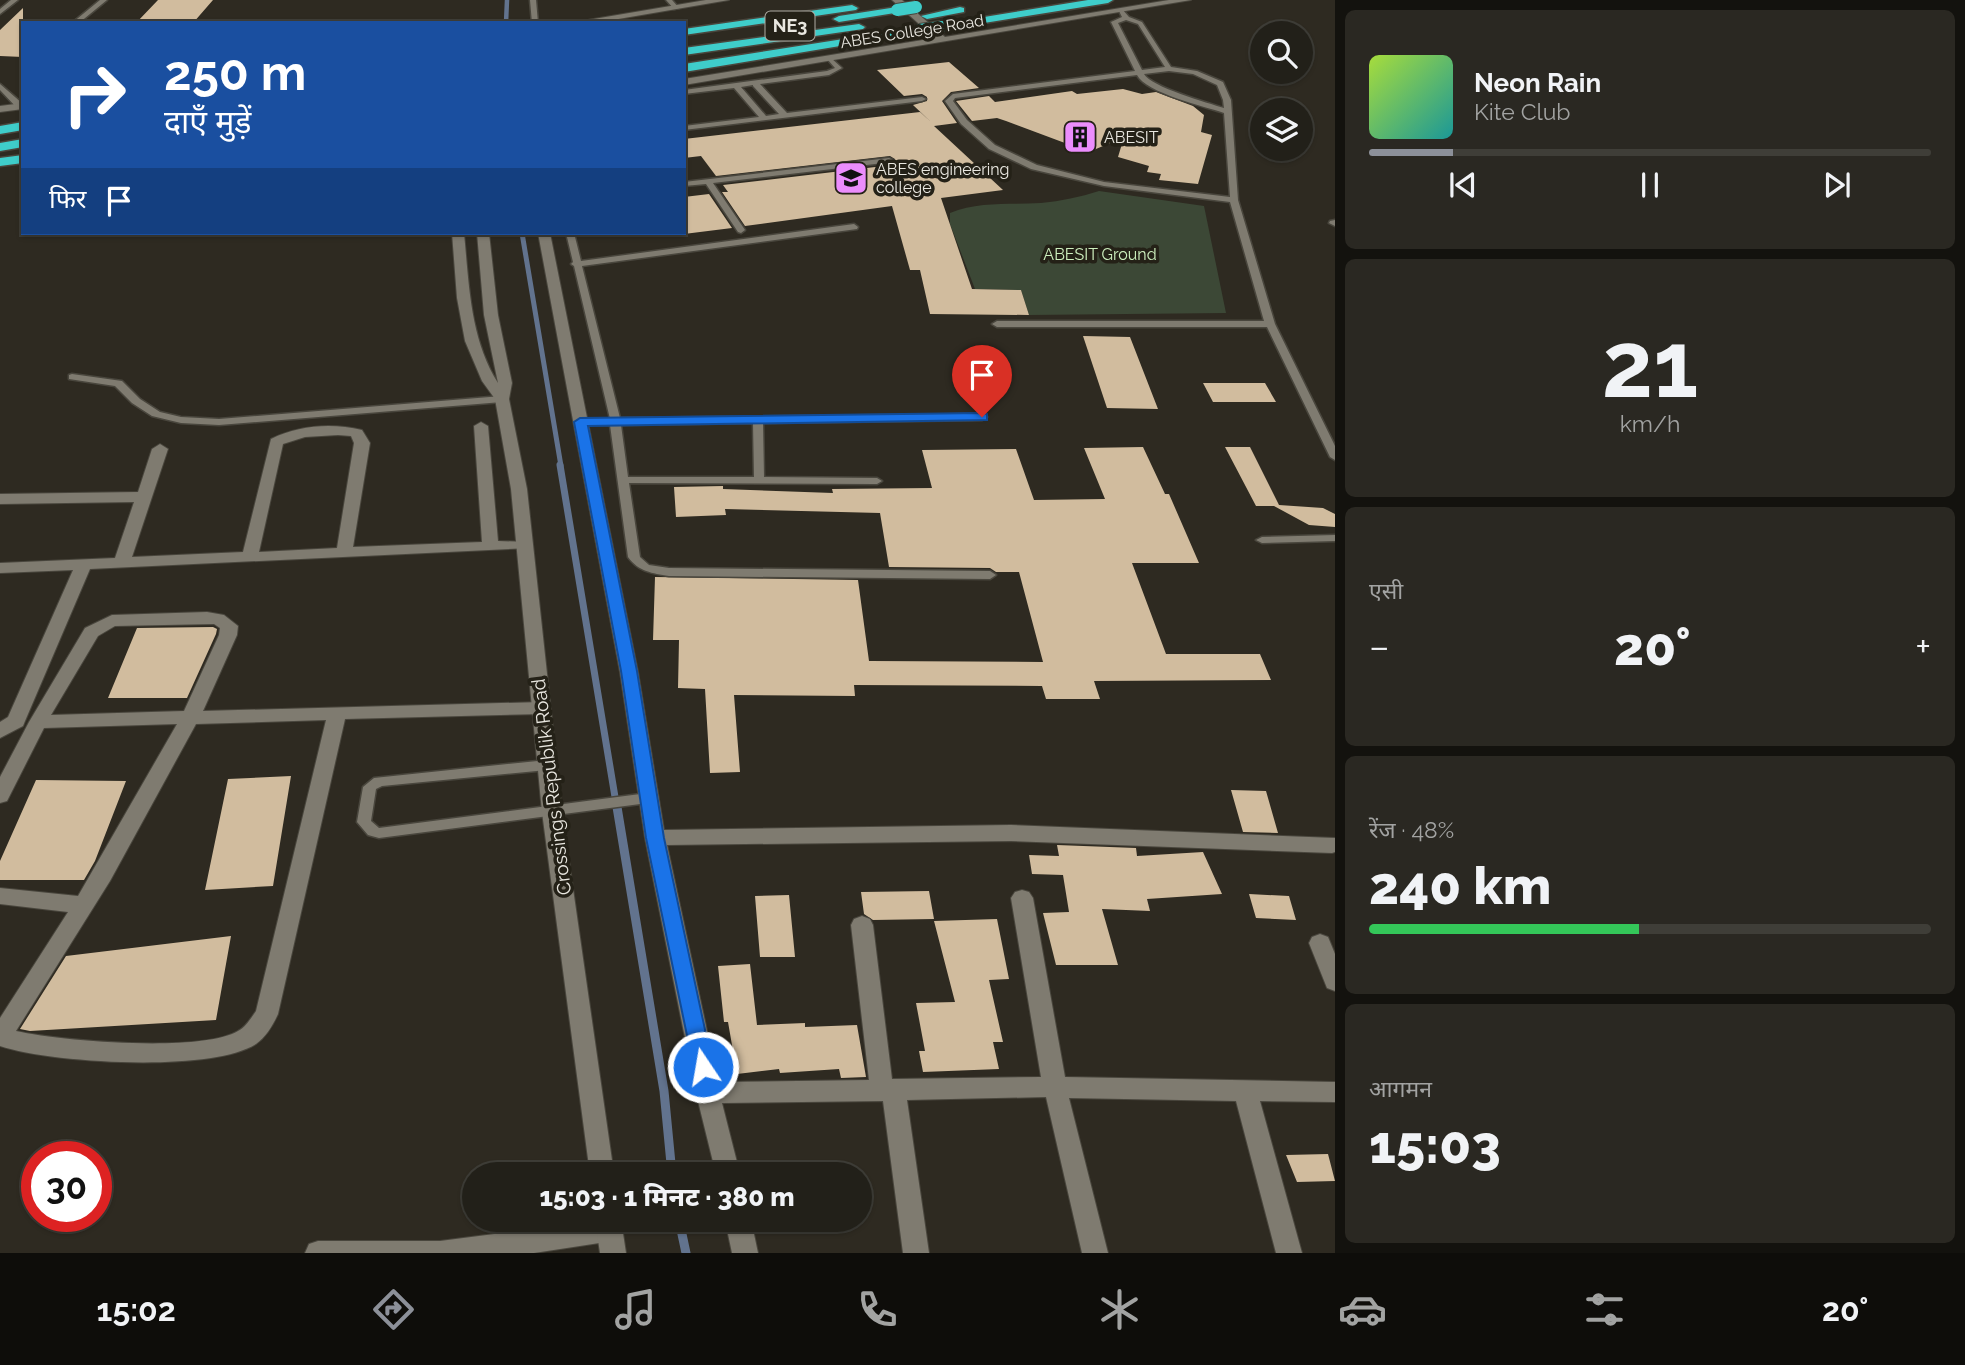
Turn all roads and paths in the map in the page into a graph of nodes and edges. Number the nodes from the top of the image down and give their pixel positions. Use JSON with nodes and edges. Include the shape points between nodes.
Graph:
{"nodes":[{"id":1,"x":15,"y":0,"type":"edge"},
{"id":2,"x":104,"y":0,"type":"edge"},
{"id":3,"x":533,"y":0,"type":"edge"},
{"id":4,"x":724,"y":0,"type":"edge"},
{"id":5,"x":839,"y":0,"type":"edge"},
{"id":6,"x":958,"y":0,"type":"edge"},
{"id":7,"x":1108,"y":0,"type":"edge"},
{"id":8,"x":1186,"y":0,"type":"edge"},
{"id":9,"x":897,"y":3,"type":"edge"},
{"id":10,"x":672,"y":4,"type":"edge"},
{"id":11,"x":854,"y":8,"type":"junction"},
{"id":12,"x":976,"y":8,"type":"dead end"},
{"id":13,"x":0,"y":12,"type":"edge"},
{"id":14,"x":1124,"y":14,"type":"junction"},
{"id":15,"x":78,"y":21,"type":"edge"},
{"id":16,"x":536,"y":21,"type":"edge"},
{"id":17,"x":585,"y":21,"type":"edge"},
{"id":18,"x":686,"y":24,"type":"edge"},
{"id":19,"x":858,"y":27,"type":"junction"},
{"id":20,"x":686,"y":32,"type":"edge"},
{"id":21,"x":686,"y":40,"type":"edge"},
{"id":22,"x":686,"y":40,"type":"edge"},
{"id":23,"x":944,"y":41,"type":"junction"},
{"id":24,"x":686,"y":52,"type":"edge"},
{"id":25,"x":831,"y":60,"type":"junction"},
{"id":26,"x":686,"y":61,"type":"edge"},
{"id":27,"x":686,"y":68,"type":"edge"},
{"id":28,"x":1169,"y":69,"type":"junction"},
{"id":29,"x":1138,"y":71,"type":"junction"},
{"id":30,"x":686,"y":82,"type":"edge"},
{"id":31,"x":756,"y":84,"type":"junction"},
{"id":32,"x":0,"y":86,"type":"edge"},
{"id":33,"x":737,"y":86,"type":"junction"},
{"id":34,"x":686,"y":92,"type":"edge"},
{"id":35,"x":922,"y":99,"type":"dead end"},
{"id":36,"x":21,"y":106,"type":"edge"},
{"id":37,"x":0,"y":109,"type":"edge"},
{"id":38,"x":1228,"y":112,"type":"junction"},
{"id":39,"x":786,"y":117,"type":"junction"},
{"id":40,"x":765,"y":119,"type":"junction"},
{"id":41,"x":21,"y":125,"type":"edge"},
{"id":42,"x":686,"y":128,"type":"edge"},
{"id":43,"x":0,"y":129,"type":"edge"},
{"id":44,"x":21,"y":143,"type":"edge"},
{"id":45,"x":0,"y":147,"type":"edge"},
{"id":46,"x":21,"y":159,"type":"edge"},
{"id":47,"x":890,"y":160,"type":"dead end"},
{"id":48,"x":0,"y":162,"type":"edge"},
{"id":49,"x":21,"y":171,"type":"edge"},
{"id":50,"x":0,"y":174,"type":"edge"},
{"id":51,"x":708,"y":181,"type":"junction"},
{"id":52,"x":686,"y":184,"type":"edge"},
{"id":53,"x":1234,"y":200,"type":"junction"},
{"id":54,"x":854,"y":227,"type":"dead end"},
{"id":55,"x":741,"y":230,"type":"dead end"},
{"id":56,"x":458,"y":235,"type":"edge"},
{"id":57,"x":483,"y":235,"type":"edge"},
{"id":58,"x":544,"y":235,"type":"edge"},
{"id":59,"x":570,"y":235,"type":"edge"},
{"id":60,"x":575,"y":264,"type":"junction"},
{"id":61,"x":997,"y":324,"type":"dead end"},
{"id":62,"x":1270,"y":324,"type":"junction"},
{"id":63,"x":72,"y":377,"type":"dead end"},
{"id":64,"x":502,"y":399,"type":"junction"},
{"id":65,"x":982,"y":417,"type":"dead end"},
{"id":66,"x":615,"y":421,"type":"junction"},
{"id":67,"x":758,"y":421,"type":"junction"},
{"id":68,"x":580,"y":422,"type":"junction"},
{"id":69,"x":481,"y":425,"type":"dead end"},
{"id":70,"x":160,"y":449,"type":"dead end"},
{"id":71,"x":1335,"y":457,"type":"edge"},
{"id":72,"x":624,"y":480,"type":"junction"},
{"id":73,"x":759,"y":480,"type":"junction"},
{"id":74,"x":877,"y":481,"type":"dead end"},
{"id":75,"x":144,"y":497,"type":"junction"},
{"id":76,"x":0,"y":499,"type":"edge"},
{"id":77,"x":1335,"y":538,"type":"edge"},
{"id":78,"x":1262,"y":540,"type":"dead end"},
{"id":79,"x":524,"y":545,"type":"junction"},
{"id":80,"x":490,"y":546,"type":"junction"},
{"id":81,"x":344,"y":553,"type":"junction"},
{"id":82,"x":250,"y":557,"type":"junction"},
{"id":83,"x":122,"y":562,"type":"junction"},
{"id":84,"x":84,"y":564,"type":"junction"},
{"id":85,"x":0,"y":568,"type":"edge"},
{"id":86,"x":990,"y":575,"type":"dead end"},
{"id":87,"x":542,"y":708,"type":"junction"},
{"id":88,"x":337,"y":713,"type":"junction"},
{"id":89,"x":189,"y":720,"type":"junction"},
{"id":90,"x":38,"y":722,"type":"junction"},
{"id":91,"x":0,"y":731,"type":"edge"},
{"id":92,"x":547,"y":765,"type":"junction"},
{"id":93,"x":0,"y":796,"type":"edge"},
{"id":94,"x":648,"y":798,"type":"junction"},
{"id":95,"x":552,"y":812,"type":"junction"},
{"id":96,"x":655,"y":838,"type":"junction"},
{"id":97,"x":1332,"y":845,"type":"dead end"},
{"id":98,"x":0,"y":896,"type":"edge"},
{"id":99,"x":1022,"y":898,"type":"dead end"},
{"id":100,"x":83,"y":905,"type":"junction"},
{"id":101,"x":862,"y":925,"type":"dead end"},
{"id":102,"x":1320,"y":943,"type":"dead end"},
{"id":103,"x":1335,"y":982,"type":"edge"},
{"id":104,"x":1055,"y":1087,"type":"junction"},
{"id":105,"x":1245,"y":1090,"type":"junction"},
{"id":106,"x":888,"y":1091,"type":"junction"},
{"id":107,"x":1335,"y":1092,"type":"edge"},
{"id":108,"x":708,"y":1093,"type":"junction"},
{"id":109,"x":600,"y":1162,"type":"edge"},
{"id":110,"x":725,"y":1162,"type":"edge"},
{"id":111,"x":741,"y":1232,"type":"edge"},
{"id":112,"x":610,"y":1235,"type":"edge"},
{"id":113,"x":318,"y":1253,"type":"edge"},
{"id":114,"x":745,"y":1253,"type":"edge"},
{"id":115,"x":916,"y":1253,"type":"edge"},
{"id":116,"x":1095,"y":1253,"type":"edge"},
{"id":117,"x":1289,"y":1253,"type":"edge"}],
"edges":[{"from":1,"to":13,"type":"lane"},
{"from":2,"to":15,"type":"lane"},
{"from":3,"to":16,"type":"lane"},
{"from":4,"to":10,"type":"street"},
{"from":5,"to":18,"type":"highway"},
{"from":6,"to":9,"type":"highway","number":"NE3","bridge":true,"via":[[916,7]]},
{"from":7,"to":27,"type":"highway","bridge":true},
{"from":8,"to":14,"type":"street","name":"ABES College Road"},
{"from":9,"to":11,"type":"highway"},
{"from":9,"to":21,"type":"highway","number":"NE3"},
{"from":9,"to":23,"type":"street"},
{"from":10,"to":17,"type":"street"},
{"from":11,"to":20,"type":"highway"},
{"from":11,"to":22,"type":"highway","via":[[837,15]]},
{"from":12,"to":19,"type":"highway"},
{"from":14,"to":23,"type":"street","name":"ABES College Road"},
{"from":14,"to":28,"type":"lane","via":[[1140,23]]},
{"from":14,"to":29,"type":"lane","via":[[1114,22]]},
{"from":19,"to":24,"type":"highway"},
{"from":19,"to":26,"type":"highway"},
{"from":23,"to":25,"type":"street","name":"ABES College Road"},
{"from":25,"to":30,"type":"street","name":"ABES College Road"},
{"from":25,"to":31,"type":"lane","via":[[837,71]]},
{"from":28,"to":29,"type":"lane"},
{"from":28,"to":38,"type":"lane","via":[[1195,72],[1220,84]]},
{"from":29,"to":38,"type":"lane","via":[[1152,86]]},
{"from":29,"to":53,"type":"lane","via":[[950,100],[964,122],[992,147],[1034,167],[1104,184]]},
{"from":31,"to":33,"type":"lane"},
{"from":31,"to":39,"type":"lane"},
{"from":32,"to":36,"type":"lane"},
{"from":33,"to":34,"type":"lane"},
{"from":33,"to":40,"type":"lane"},
{"from":35,"to":39,"type":"lane"},
{"from":36,"to":37,"type":"street"},
{"from":38,"to":53,"type":"lane"},
{"from":39,"to":40,"type":"lane"},
{"from":40,"to":42,"type":"lane"},
{"from":41,"to":43,"type":"highway"},
{"from":44,"to":45,"type":"highway"},
{"from":46,"to":48,"type":"highway"},
{"from":47,"to":51,"type":"lane"},
{"from":49,"to":50,"type":"highway"},
{"from":51,"to":52,"type":"lane"},
{"from":51,"to":55,"type":"lane"},
{"from":53,"to":62,"type":"lane"},
{"from":54,"to":60,"type":"lane"},
{"from":56,"to":64,"type":"street","name":"Crossings Republik Road","via":[[466,322],[487,381]]},
{"from":57,"to":64,"type":"street","name":"Crossings Republik Road","via":[[491,315],[505,383]]},
{"from":58,"to":68,"type":"street"},
{"from":59,"to":60,"type":"lane"},
{"from":60,"to":66,"type":"lane"},
{"from":61,"to":62,"type":"lane"},
{"from":62,"to":71,"type":"lane"},
{"from":63,"to":64,"type":"lane","via":[[118,383],[156,414],[219,422]]},
{"from":64,"to":79,"type":"street","name":"Crossings Republik Road"},
{"from":65,"to":67,"type":"lane"},
{"from":66,"to":67,"type":"lane"},
{"from":66,"to":68,"type":"lane"},
{"from":66,"to":72,"type":"lane"},
{"from":67,"to":73,"type":"lane"},
{"from":68,"to":94,"type":"street","via":[[629,671]]},
{"from":69,"to":80,"type":"street"},
{"from":70,"to":75,"type":"street"},
{"from":72,"to":73,"type":"lane"},
{"from":72,"to":86,"type":"lane","via":[[634,557],[648,569]]},
{"from":73,"to":74,"type":"lane"},
{"from":75,"to":76,"type":"street"},
{"from":75,"to":83,"type":"street"},
{"from":77,"to":78,"type":"lane"},
{"from":79,"to":80,"type":"street"},
{"from":79,"to":87,"type":"street","name":"Crossings Republik Road"},
{"from":80,"to":81,"type":"street"},
{"from":81,"to":82,"type":"street"},
{"from":81,"to":82,"type":"street","via":[[362,443],[357,433],[348,431],[290,435],[276,442]]},
{"from":82,"to":83,"type":"street"},
{"from":83,"to":84,"type":"street"},
{"from":84,"to":85,"type":"street"},
{"from":84,"to":91,"type":"street","via":[[16,721]]},
{"from":87,"to":88,"type":"street"},
{"from":87,"to":92,"type":"street","name":"Crossings Republik Road"},
{"from":88,"to":89,"type":"street"},
{"from":88,"to":100,"type":"street","via":[[267,1014],[244,1040],[208,1050],[128,1052],[6,1038],[4,1031]]},
{"from":89,"to":90,"type":"street"},
{"from":89,"to":90,"type":"street","via":[[228,635],[229,626],[218,620],[112,621],[102,625],[92,632]]},
{"from":89,"to":100,"type":"street"},
{"from":90,"to":93,"type":"street"},
{"from":92,"to":95,"type":"street","name":"Crossings Republik Road"},
{"from":92,"to":95,"type":"lane","via":[[379,781],[370,787],[364,822],[379,833]]},
{"from":94,"to":95,"type":"lane"},
{"from":94,"to":96,"type":"street"},
{"from":95,"to":109,"type":"street","name":"Crossings Republik Road"},
{"from":96,"to":97,"type":"street","via":[[1012,833]]},
{"from":96,"to":108,"type":"street"},
{"from":98,"to":100,"type":"street"},
{"from":99,"to":104,"type":"street"},
{"from":101,"to":106,"type":"street"},
{"from":102,"to":103,"type":"street"},
{"from":104,"to":105,"type":"street"},
{"from":104,"to":106,"type":"street"},
{"from":104,"to":116,"type":"street"},
{"from":105,"to":107,"type":"street"},
{"from":105,"to":117,"type":"street"},
{"from":106,"to":108,"type":"street"},
{"from":106,"to":115,"type":"street"},
{"from":108,"to":110,"type":"street"},
{"from":111,"to":114,"type":"street"},
{"from":112,"to":113,"type":"street","via":[[440,1253]]}]}
